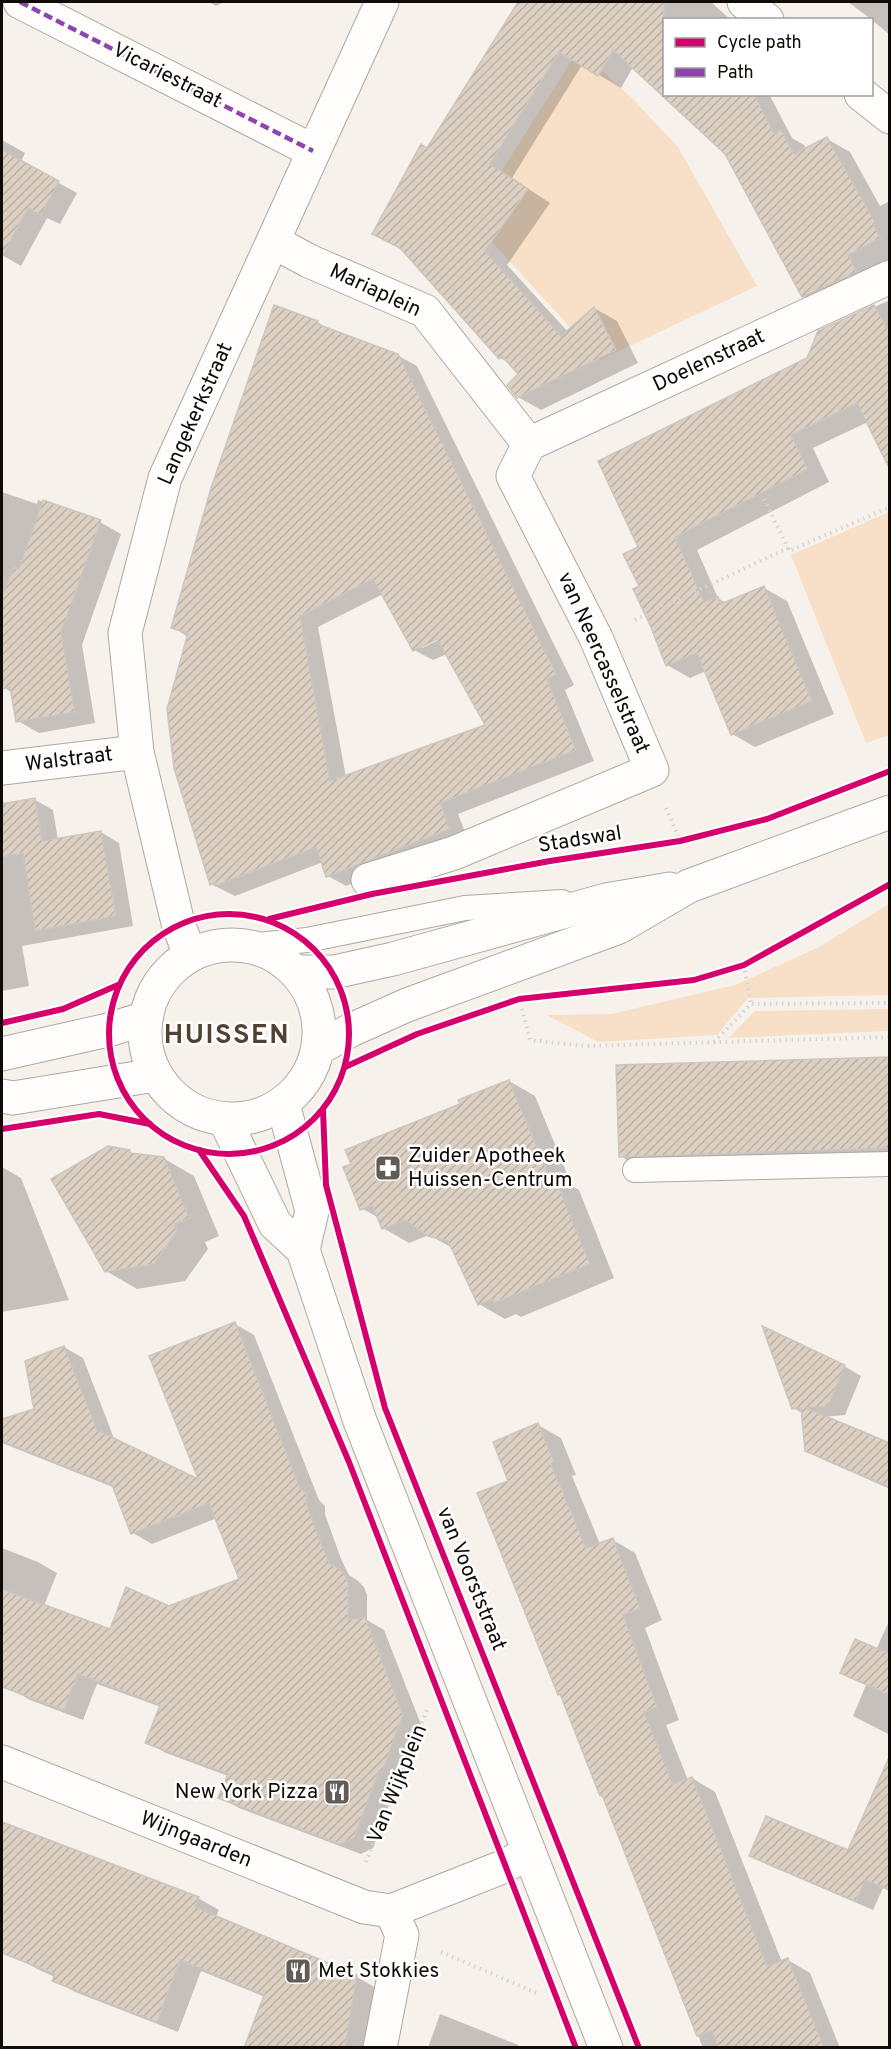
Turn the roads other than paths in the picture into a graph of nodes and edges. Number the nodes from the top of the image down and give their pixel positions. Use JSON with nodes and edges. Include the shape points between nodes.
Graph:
{"nodes":[{"id":1,"x":20,"y":2,"type":"edge"},
{"id":2,"x":382,"y":2,"type":"edge"},
{"id":3,"x":744,"y":2,"type":"edge"},
{"id":4,"x":764,"y":18,"type":"edge"},
{"id":5,"x":864,"y":96,"type":"edge"},
{"id":6,"x":890,"y":117,"type":"edge"},
{"id":7,"x":313,"y":151,"type":"junction"},
{"id":8,"x":274,"y":242,"type":"junction"},
{"id":9,"x":890,"y":277,"type":"edge"},
{"id":10,"x":529,"y":444,"type":"junction"},
{"id":11,"x":137,"y":752,"type":"junction"},
{"id":12,"x":2,"y":768,"type":"edge"},
{"id":13,"x":890,"y":812,"type":"edge"},
{"id":14,"x":368,"y":880,"type":"dead end"},
{"id":15,"x":689,"y":886,"type":"junction"},
{"id":16,"x":606,"y":900,"type":"junction"},
{"id":17,"x":246,"y":946,"type":"junction"},
{"id":18,"x":190,"y":955,"type":"junction"},
{"id":19,"x":296,"y":972,"type":"junction"},
{"id":20,"x":146,"y":1018,"type":"junction"},
{"id":21,"x":319,"y":1048,"type":"junction"},
{"id":22,"x":2,"y":1054,"type":"edge"},
{"id":23,"x":155,"y":1075,"type":"junction"},
{"id":24,"x":2,"y":1096,"type":"edge"},
{"id":25,"x":283,"y":1104,"type":"junction"},
{"id":26,"x":225,"y":1120,"type":"junction"},
{"id":27,"x":890,"y":1164,"type":"edge"},
{"id":28,"x":635,"y":1170,"type":"dead end"},
{"id":29,"x":303,"y":1250,"type":"junction"},
{"id":30,"x":2,"y":1762,"type":"edge"},
{"id":31,"x":529,"y":1851,"type":"junction"},
{"id":32,"x":396,"y":1923,"type":"junction"},
{"id":33,"x":380,"y":2048,"type":"edge"},
{"id":34,"x":606,"y":2048,"type":"edge"}],
"edges":[{"from":1,"to":7,"type":"street","name":"Vicariestraat"},
{"from":2,"to":7,"type":"street","name":"Langekerkstraat"},
{"from":3,"to":4,"type":"street"},
{"from":5,"to":6,"type":"street"},
{"from":7,"to":8,"type":"street","name":"Langekerkstraat"},
{"from":8,"to":10,"type":"street","name":"Mariaplein","via":[[425,311]]},
{"from":8,"to":11,"type":"street","name":"Langekerkstraat","via":[[162,489],[125,633]]},
{"from":9,"to":10,"type":"street","name":"Doelenstraat"},
{"from":10,"to":14,"type":"street","name":"van Neercasselstraat","via":[[513,476],[596,638],[652,770],[454,853]]},
{"from":11,"to":12,"type":"street","name":"Walstraat"},
{"from":11,"to":18,"type":"street","name":"Langekerkstraat","via":[[178,923]]},
{"from":13,"to":15,"type":"street"},
{"from":15,"to":16,"type":"street"},
{"from":15,"to":21,"type":"street","via":[[619,927],[407,1005]]},
{"from":16,"to":17,"type":"lane","via":[[465,908],[306,940]]},
{"from":16,"to":19,"type":"street","via":[[393,959],[334,972]]},
{"from":17,"to":18,"type":"street","via":[[217,946]]},
{"from":17,"to":19,"type":"street","via":[[273,955]]},
{"from":18,"to":20,"type":"street","via":[[169,971],[159,985]]},
{"from":19,"to":21,"type":"street","via":[[316,1007]]},
{"from":20,"to":22,"type":"street"},
{"from":20,"to":23,"type":"street","via":[[144,1038]]},
{"from":21,"to":25,"type":"street","via":[[307,1079]]},
{"from":23,"to":24,"type":"street","via":[[13,1098]]},
{"from":23,"to":26,"type":"street","via":[[173,1097],[197,1113]]},
{"from":25,"to":26,"type":"street","via":[[256,1117]]},
{"from":25,"to":29,"type":"street","via":[[312,1211]]},
{"from":26,"to":29,"type":"street","via":[[275,1224]]},
{"from":27,"to":28,"type":"lane"},
{"from":29,"to":31,"type":"street","via":[[360,1421]]},
{"from":30,"to":32,"type":"street","name":"Wijngaarden"},
{"from":31,"to":32,"type":"street"},
{"from":31,"to":34,"type":"street"},
{"from":32,"to":33,"type":"street"}]}
